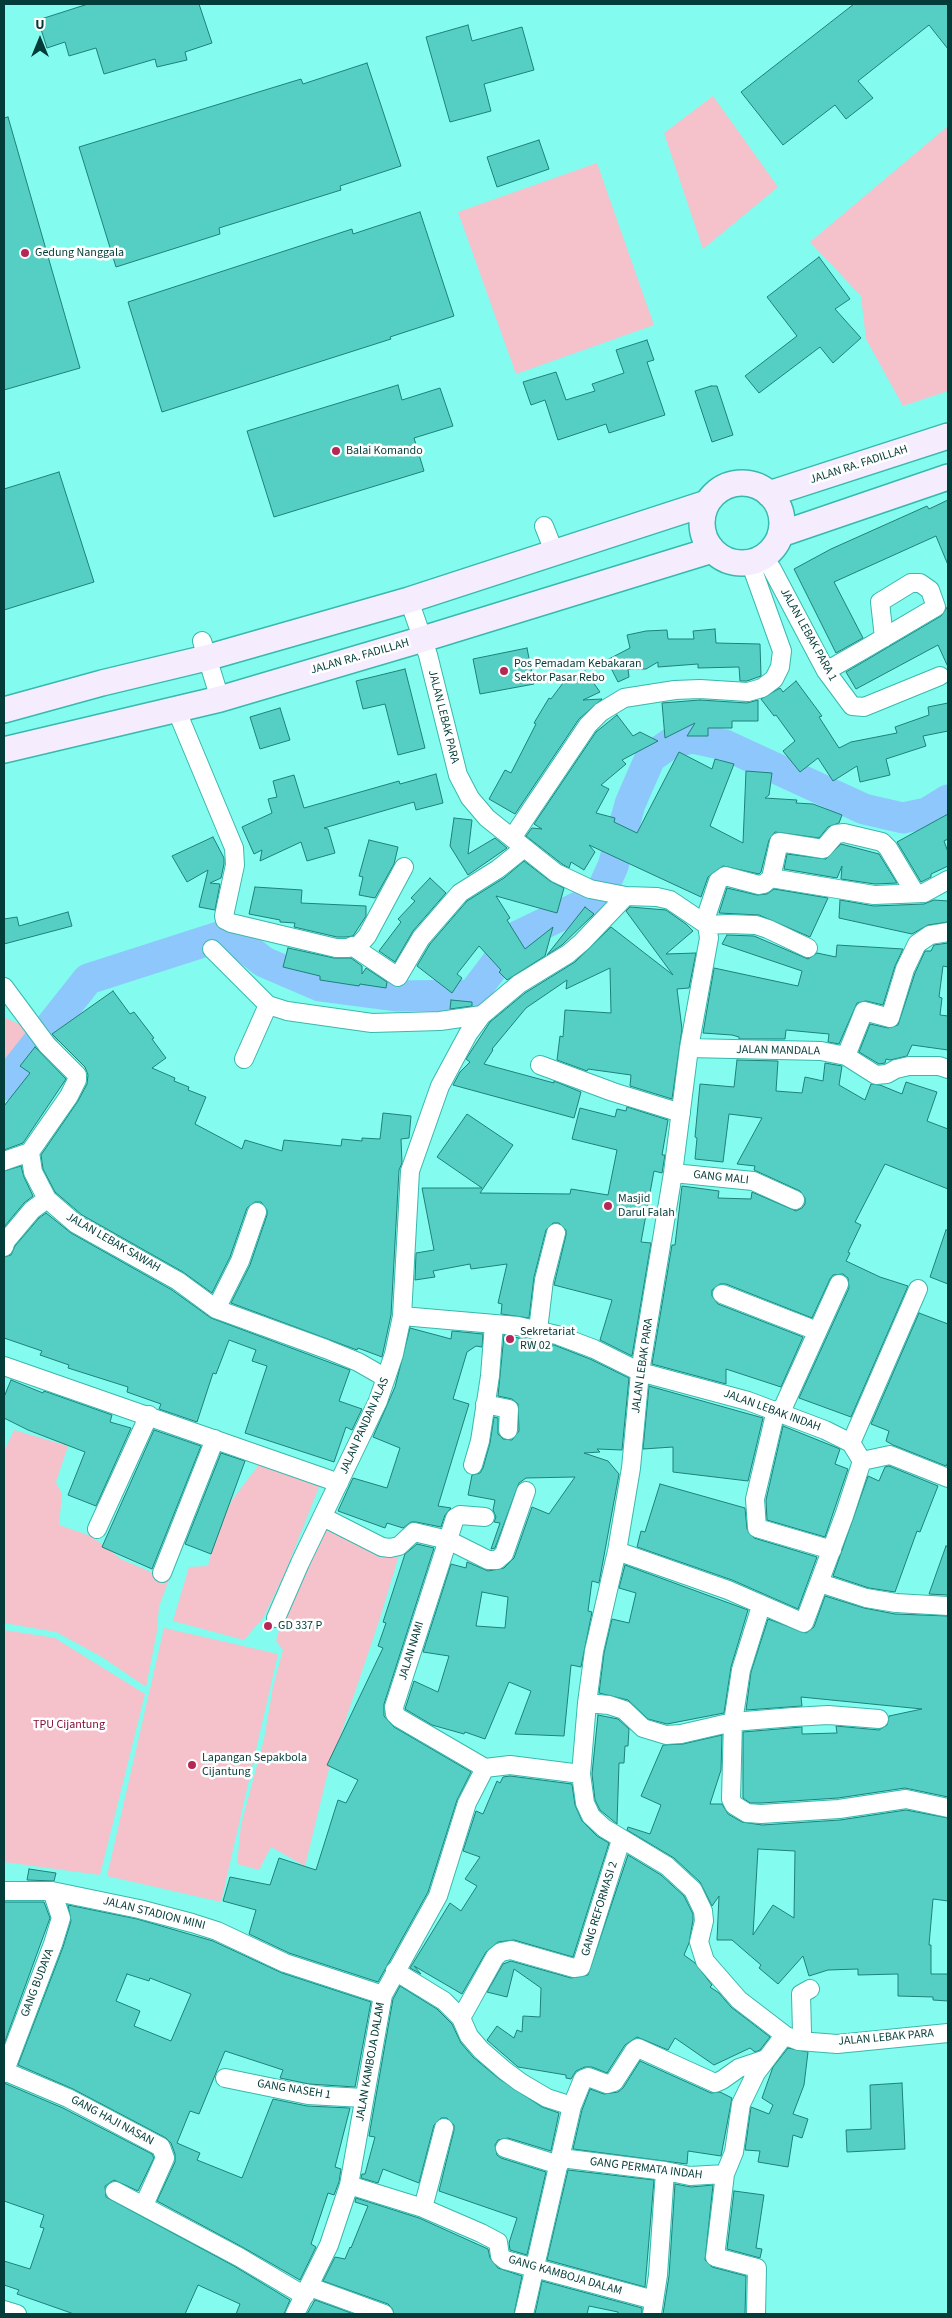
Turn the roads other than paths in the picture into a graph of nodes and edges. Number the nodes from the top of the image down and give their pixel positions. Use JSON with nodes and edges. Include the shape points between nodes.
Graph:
{"nodes":[{"id":1,"x":948,"y":436,"type":"edge"},
{"id":2,"x":948,"y":477,"type":"edge"},
{"id":3,"x":769,"y":494,"type":"junction"},
{"id":4,"x":707,"y":503,"type":"junction"},
{"id":5,"x":544,"y":526,"type":"dead end"},
{"id":6,"x":780,"y":534,"type":"junction"},
{"id":7,"x":712,"y":550,"type":"junction"},
{"id":8,"x":555,"y":554,"type":"junction"},
{"id":9,"x":757,"y":560,"type":"junction"},
{"id":10,"x":408,"y":600,"type":"junction"},
{"id":11,"x":884,"y":638,"type":"dead end"},
{"id":12,"x":422,"y":640,"type":"junction"},
{"id":13,"x":204,"y":649,"type":"junction"},
{"id":14,"x":826,"y":671,"type":"junction"},
{"id":15,"x":940,"y":676,"type":"dead end"},
{"id":16,"x":220,"y":699,"type":"junction"},
{"id":17,"x":176,"y":709,"type":"junction"},
{"id":18,"x":4,"y":710,"type":"edge"},
{"id":19,"x":4,"y":750,"type":"edge"},
{"id":20,"x":517,"y":844,"type":"junction"},
{"id":21,"x":404,"y":867,"type":"dead end"},
{"id":22,"x":771,"y":878,"type":"junction"},
{"id":23,"x":948,"y":880,"type":"edge"},
{"id":24,"x":915,"y":893,"type":"junction"},
{"id":25,"x":617,"y":895,"type":"junction"},
{"id":26,"x":705,"y":924,"type":"junction"},
{"id":27,"x":948,"y":932,"type":"edge"},
{"id":28,"x":352,"y":946,"type":"junction"},
{"id":29,"x":808,"y":948,"type":"dead end"},
{"id":30,"x":212,"y":949,"type":"dead end"},
{"id":31,"x":4,"y":987,"type":"edge"},
{"id":32,"x":268,"y":1005,"type":"junction"},
{"id":33,"x":482,"y":1015,"type":"junction"},
{"id":34,"x":689,"y":1048,"type":"junction"},
{"id":35,"x":846,"y":1056,"type":"junction"},
{"id":36,"x":244,"y":1059,"type":"dead end"},
{"id":37,"x":540,"y":1065,"type":"dead end"},
{"id":38,"x":948,"y":1070,"type":"edge"},
{"id":39,"x":681,"y":1112,"type":"junction"},
{"id":40,"x":30,"y":1152,"type":"junction"},
{"id":41,"x":4,"y":1161,"type":"edge"},
{"id":42,"x":673,"y":1174,"type":"junction"},
{"id":43,"x":47,"y":1199,"type":"junction"},
{"id":44,"x":795,"y":1200,"type":"dead end"},
{"id":45,"x":257,"y":1212,"type":"dead end"},
{"id":46,"x":556,"y":1233,"type":"dead end"},
{"id":47,"x":4,"y":1247,"type":"edge"},
{"id":48,"x":839,"y":1284,"type":"dead end"},
{"id":49,"x":918,"y":1289,"type":"dead end"},
{"id":50,"x":722,"y":1294,"type":"dead end"},
{"id":51,"x":216,"y":1309,"type":"junction"},
{"id":52,"x":402,"y":1316,"type":"junction"},
{"id":53,"x":494,"y":1324,"type":"junction"},
{"id":54,"x":538,"y":1330,"type":"junction"},
{"id":55,"x":817,"y":1331,"type":"junction"},
{"id":56,"x":4,"y":1366,"type":"edge"},
{"id":57,"x":640,"y":1372,"type":"junction"},
{"id":58,"x":386,"y":1378,"type":"junction"},
{"id":59,"x":485,"y":1404,"type":"junction"},
{"id":60,"x":778,"y":1411,"type":"junction"},
{"id":61,"x":149,"y":1415,"type":"junction"},
{"id":62,"x":508,"y":1430,"type":"dead end"},
{"id":63,"x":215,"y":1439,"type":"junction"},
{"id":64,"x":851,"y":1443,"type":"junction"},
{"id":65,"x":862,"y":1461,"type":"junction"},
{"id":66,"x":473,"y":1465,"type":"dead end"},
{"id":67,"x":948,"y":1478,"type":"edge"},
{"id":68,"x":339,"y":1483,"type":"junction"},
{"id":69,"x":526,"y":1491,"type":"dead end"},
{"id":70,"x":323,"y":1517,"type":"junction"},
{"id":71,"x":485,"y":1517,"type":"dead end"},
{"id":72,"x":97,"y":1529,"type":"dead end"},
{"id":73,"x":448,"y":1540,"type":"junction"},
{"id":74,"x":832,"y":1550,"type":"junction"},
{"id":75,"x":617,"y":1551,"type":"junction"},
{"id":76,"x":162,"y":1573,"type":"dead end"},
{"id":77,"x":820,"y":1583,"type":"junction"},
{"id":78,"x":761,"y":1606,"type":"junction"},
{"id":79,"x":948,"y":1606,"type":"edge"},
{"id":80,"x":276,"y":1618,"type":"dead end"},
{"id":81,"x":587,"y":1704,"type":"junction"},
{"id":82,"x":879,"y":1719,"type":"dead end"},
{"id":83,"x":733,"y":1722,"type":"junction"},
{"id":84,"x":485,"y":1768,"type":"junction"},
{"id":85,"x":581,"y":1774,"type":"junction"},
{"id":86,"x":948,"y":1808,"type":"edge"},
{"id":87,"x":621,"y":1840,"type":"junction"},
{"id":88,"x":4,"y":1891,"type":"edge"},
{"id":89,"x":52,"y":1891,"type":"junction"},
{"id":90,"x":395,"y":1971,"type":"junction"},
{"id":91,"x":810,"y":1989,"type":"dead end"},
{"id":92,"x":382,"y":1995,"type":"junction"},
{"id":93,"x":461,"y":2018,"type":"junction"},
{"id":94,"x":948,"y":2033,"type":"edge"},
{"id":95,"x":792,"y":2039,"type":"junction"},
{"id":96,"x":766,"y":2059,"type":"junction"},
{"id":97,"x":4,"y":2072,"type":"edge"},
{"id":98,"x":226,"y":2078,"type":"dead end"},
{"id":99,"x":364,"y":2098,"type":"junction"},
{"id":100,"x":572,"y":2106,"type":"junction"},
{"id":101,"x":444,"y":2128,"type":"dead end"},
{"id":102,"x":505,"y":2148,"type":"dead end"},
{"id":103,"x":560,"y":2161,"type":"junction"},
{"id":104,"x":666,"y":2171,"type":"junction"},
{"id":105,"x":725,"y":2174,"type":"junction"},
{"id":106,"x":349,"y":2185,"type":"junction"},
{"id":107,"x":114,"y":2190,"type":"dead end"},
{"id":108,"x":144,"y":2205,"type":"junction"},
{"id":109,"x":423,"y":2208,"type":"junction"},
{"id":110,"x":534,"y":2269,"type":"junction"},
{"id":111,"x":307,"y":2292,"type":"junction"},
{"id":112,"x":653,"y":2307,"type":"edge"},
{"id":113,"x":4,"y":2310,"type":"edge"},
{"id":114,"x":17,"y":2314,"type":"edge"},
{"id":115,"x":295,"y":2314,"type":"edge"},
{"id":116,"x":384,"y":2314,"type":"edge"},
{"id":117,"x":524,"y":2314,"type":"edge"},
{"id":118,"x":756,"y":2314,"type":"edge"}],
"edges":[{"from":1,"to":3,"type":"main road","name":"JALAN RA. FADILLAH"},
{"from":2,"to":6,"type":"main road"},
{"from":3,"to":4,"type":"main road","via":[[761,488],[740,483],[719,490]]},
{"from":3,"to":6,"type":"main road","via":[[780,512]]},
{"from":4,"to":7,"type":"main road","via":[[702,528]]},
{"from":4,"to":8,"type":"main road"},
{"from":5,"to":8,"type":"street"},
{"from":6,"to":9,"type":"main road","via":[[776,544]]},
{"from":7,"to":9,"type":"main road","via":[[726,560],[742,563]]},
{"from":7,"to":12,"type":"main road","name":"JALAN RA. FADILLAH"},
{"from":8,"to":10,"type":"main road"},
{"from":9,"to":14,"type":"street","name":"JALAN LEBAK PARA 1","via":[[772,568]]},
{"from":9,"to":20,"type":"street","via":[[782,651],[780,668],[774,679],[762,688],[748,692],[651,692],[624,698],[601,712],[588,725]]},
{"from":10,"to":12,"type":"street","name":"JALAN LEBAK PARA"},
{"from":10,"to":13,"type":"main road"},
{"from":11,"to":14,"type":"street"},
{"from":12,"to":16,"type":"main road","name":"JALAN RA. FADILLAH"},
{"from":12,"to":20,"type":"street","name":"JALAN LEBAK PARA","via":[[458,775],[470,798],[487,818]]},
{"from":13,"to":16,"type":"street"},
{"from":13,"to":18,"type":"main road","via":[[102,683]]},
{"from":14,"to":15,"type":"street","name":"JALAN LEBAK PARA 1","via":[[850,704],[858,708]]},
{"from":16,"to":17,"type":"main road","name":"JALAN RA. FADILLAH"},
{"from":17,"to":19,"type":"main road","name":"JALAN RA. FADILLAH"},
{"from":17,"to":28,"type":"street","via":[[234,848],[235,865],[225,910],[226,920],[336,948]]},
{"from":20,"to":25,"type":"street","name":"JALAN LEBAK PARA","via":[[556,874],[590,889]]},
{"from":20,"to":28,"type":"street","via":[[498,869],[460,893],[421,938],[398,977]]},
{"from":21,"to":28,"type":"street","via":[[367,936],[359,945]]},
{"from":22,"to":24,"type":"street","via":[[874,895]]},
{"from":22,"to":24,"type":"street","via":[[779,842],[823,849],[836,834],[844,833],[882,842]]},
{"from":22,"to":26,"type":"street","via":[[759,885],[725,876],[718,881]]},
{"from":23,"to":24,"type":"street","via":[[924,893]]},
{"from":25,"to":26,"type":"street","name":"JALAN LEBAK PARA","via":[[670,900]]},
{"from":25,"to":33,"type":"street","name":"JALAN PANDAN ALAS","via":[[582,942],[519,984]]},
{"from":26,"to":29,"type":"street","via":[[756,926]]},
{"from":26,"to":34,"type":"street","name":"JALAN LEBAK PARA","via":[[709,938]]},
{"from":27,"to":35,"type":"street","via":[[930,935],[917,944],[905,969],[890,1018],[864,1011]]},
{"from":30,"to":32,"type":"street"},
{"from":31,"to":40,"type":"street","via":[[47,1045],[77,1076],[69,1096]]},
{"from":32,"to":33,"type":"street","via":[[303,1014],[372,1023],[440,1022]]},
{"from":32,"to":36,"type":"street"},
{"from":33,"to":52,"type":"street","name":"JALAN PANDAN ALAS","via":[[440,1086],[413,1160],[408,1186]]},
{"from":34,"to":35,"type":"street","name":"JALAN MANDALA","via":[[821,1051]]},
{"from":34,"to":39,"type":"street","name":"JALAN LEBAK PARA"},
{"from":35,"to":38,"type":"street","name":"JALAN MANDALA","via":[[876,1075],[909,1066],[939,1066]]},
{"from":37,"to":39,"type":"street","via":[[613,1092]]},
{"from":39,"to":42,"type":"street","name":"JALAN LEBAK PARA"},
{"from":40,"to":41,"type":"street"},
{"from":40,"to":43,"type":"street","name":"JALAN LEBAK SAWAH","via":[[33,1172]]},
{"from":42,"to":44,"type":"street","name":"GANG MALI","via":[[753,1181]]},
{"from":42,"to":57,"type":"street","name":"JALAN LEBAK PARA"},
{"from":43,"to":47,"type":"street","via":[[32,1210]]},
{"from":43,"to":51,"type":"street","name":"JALAN LEBAK SAWAH","via":[[76,1224],[178,1281]]},
{"from":45,"to":51,"type":"street","via":[[240,1261]]},
{"from":46,"to":54,"type":"street","via":[[544,1280]]},
{"from":48,"to":55,"type":"street"},
{"from":49,"to":64,"type":"street"},
{"from":50,"to":55,"type":"street"},
{"from":51,"to":58,"type":"street","name":"JALAN LEBAK SAWAH","via":[[326,1349]]},
{"from":52,"to":53,"type":"street"},
{"from":52,"to":58,"type":"street","name":"JALAN PANDAN ALAS"},
{"from":53,"to":54,"type":"street"},
{"from":53,"to":59,"type":"street"},
{"from":54,"to":57,"type":"street","via":[[586,1346]]},
{"from":55,"to":60,"type":"street"},
{"from":56,"to":61,"type":"street"},
{"from":57,"to":60,"type":"street","name":"JALAN LEBAK INDAH"},
{"from":57,"to":75,"type":"street","name":"JALAN LEBAK PARA","via":[[631,1468]]},
{"from":58,"to":68,"type":"street","name":"JALAN PANDAN ALAS"},
{"from":59,"to":62,"type":"street","via":[[509,1409]]},
{"from":59,"to":66,"type":"street"},
{"from":60,"to":64,"type":"street","name":"JALAN LEBAK INDAH"},
{"from":60,"to":74,"type":"street","via":[[755,1499],[757,1528]]},
{"from":61,"to":63,"type":"street"},
{"from":61,"to":72,"type":"street"},
{"from":63,"to":68,"type":"street"},
{"from":63,"to":76,"type":"street"},
{"from":64,"to":65,"type":"street"},
{"from":65,"to":67,"type":"street","via":[[890,1455]]},
{"from":65,"to":74,"type":"street"},
{"from":68,"to":70,"type":"street","name":"JALAN PANDAN ALAS"},
{"from":69,"to":73,"type":"street","via":[[500,1559],[488,1560]]},
{"from":70,"to":73,"type":"street","via":[[382,1547],[399,1546],[414,1532]]},
{"from":70,"to":80,"type":"street","name":"JALAN PANDAN ALAS"},
{"from":71,"to":73,"type":"street","name":"JALAN NAMI","via":[[457,1516]]},
{"from":73,"to":84,"type":"street","name":"JALAN NAMI","via":[[429,1592],[394,1712]]},
{"from":74,"to":77,"type":"street"},
{"from":75,"to":78,"type":"street","via":[[728,1590]]},
{"from":75,"to":81,"type":"street","name":"JALAN LEBAK PARA","via":[[594,1651]]},
{"from":77,"to":78,"type":"street","via":[[804,1623]]},
{"from":77,"to":79,"type":"street","via":[[866,1598]]},
{"from":78,"to":83,"type":"street","via":[[740,1670]]},
{"from":81,"to":83,"type":"street","via":[[609,1705],[624,1710],[643,1728],[666,1735]]},
{"from":81,"to":85,"type":"street","name":"JALAN LEBAK PARA"},
{"from":82,"to":83,"type":"street","via":[[828,1715]]},
{"from":83,"to":86,"type":"street","via":[[732,1799],[734,1805],[747,1813],[839,1809],[906,1799]]},
{"from":84,"to":85,"type":"street","via":[[510,1765]]},
{"from":84,"to":90,"type":"street","name":"JALAN KAMBOJA DALAM","via":[[467,1803],[438,1896]]},
{"from":85,"to":87,"type":"street","name":"JALAN LEBAK PARA","via":[[585,1803],[591,1816]]},
{"from":87,"to":93,"type":"street","name":"GANG REFORMASI 2","via":[[581,1967],[574,1968],[511,1950],[500,1952]]},
{"from":87,"to":95,"type":"street","name":"JALAN LEBAK PARA","via":[[667,1866],[693,1890],[703,1911],[699,1942],[705,1961],[739,2000]]},
{"from":88,"to":89,"type":"street","name":"JALAN STADION MINI"},
{"from":89,"to":92,"type":"street","name":"JALAN STADION MINI","via":[[204,1926],[285,1963]]},
{"from":89,"to":97,"type":"street","name":"GANG BUDAYA","via":[[61,1918]]},
{"from":90,"to":92,"type":"street","name":"JALAN KAMBOJA DALAM"},
{"from":90,"to":93,"type":"street","via":[[432,1992]]},
{"from":91,"to":95,"type":"street","via":[[801,1994],[802,2032]]},
{"from":92,"to":99,"type":"street","name":"JALAN KAMBOJA DALAM"},
{"from":93,"to":100,"type":"street","via":[[469,2036],[504,2070],[547,2098]]},
{"from":94,"to":95,"type":"street","name":"JALAN LEBAK PARA","via":[[838,2044]]},
{"from":95,"to":96,"type":"street","via":[[780,2041]]},
{"from":96,"to":100,"type":"street","via":[[739,2068],[715,2082],[638,2048],[614,2082],[607,2084],[588,2077],[583,2079]]},
{"from":96,"to":105,"type":"street","via":[[741,2104],[734,2152]]},
{"from":97,"to":108,"type":"street","name":"GANG HAJI NASAN","via":[[68,2098],[161,2147],[165,2158]]},
{"from":98,"to":99,"type":"street","name":"GANG NASEH 1","via":[[308,2095]]},
{"from":99,"to":106,"type":"street","name":"JALAN KAMBOJA DALAM"},
{"from":100,"to":103,"type":"street"},
{"from":101,"to":109,"type":"street"},
{"from":102,"to":103,"type":"street","name":"GANG PERMATA INDAH"},
{"from":103,"to":104,"type":"street","name":"GANG PERMATA INDAH"},
{"from":103,"to":110,"type":"street"},
{"from":104,"to":105,"type":"street","name":"GANG PERMATA INDAH","via":[[696,2177]]},
{"from":104,"to":112,"type":"street"},
{"from":105,"to":118,"type":"street","via":[[715,2257],[757,2268]]},
{"from":106,"to":109,"type":"street","name":"GANG KAMBOJA DALAM"},
{"from":106,"to":111,"type":"street","name":"JALAN KAMBOJA DALAM","via":[[329,2245]]},
{"from":107,"to":108,"type":"street"},
{"from":108,"to":111,"type":"street"},
{"from":109,"to":110,"type":"street","name":"GANG KAMBOJA DALAM","via":[[498,2242],[500,2256],[505,2260]]},
{"from":110,"to":112,"type":"street","name":"GANG KAMBOJA DALAM"},
{"from":110,"to":117,"type":"street"},
{"from":111,"to":115,"type":"street","name":"JALAN KAMBOJA DALAM"},
{"from":111,"to":116,"type":"street"},
{"from":113,"to":114,"type":"street"}]}
